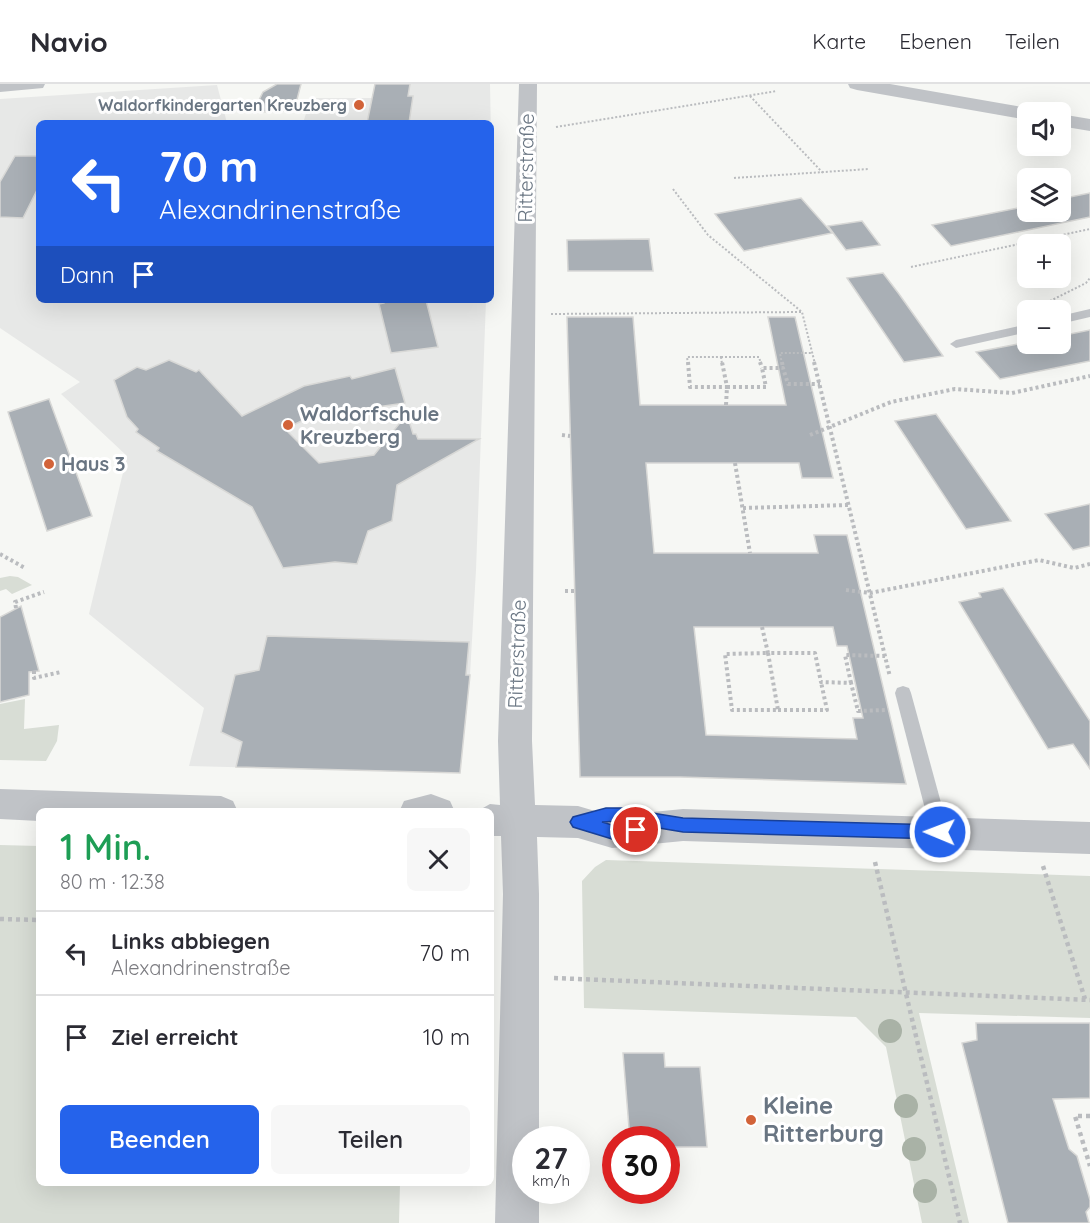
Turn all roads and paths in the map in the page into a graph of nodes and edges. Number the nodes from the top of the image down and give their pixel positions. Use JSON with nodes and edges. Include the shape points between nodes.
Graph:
{"nodes":[{"id":1,"x":36,"y":84,"type":"edge"},
{"id":2,"x":528,"y":84,"type":"edge"},
{"id":3,"x":856,"y":84,"type":"edge"},
{"id":4,"x":0,"y":86,"type":"edge"},
{"id":5,"x":777,"y":91,"type":"dead end"},
{"id":6,"x":750,"y":95,"type":"junction"},
{"id":7,"x":1017,"y":112,"type":"edge"},
{"id":8,"x":1071,"y":122,"type":"edge"},
{"id":9,"x":1090,"y":125,"type":"edge"},
{"id":10,"x":556,"y":127,"type":"dead end"},
{"id":11,"x":869,"y":169,"type":"dead end"},
{"id":12,"x":824,"y":174,"type":"junction"},
{"id":13,"x":734,"y":178,"type":"dead end"},
{"id":14,"x":673,"y":189,"type":"dead end"},
{"id":15,"x":1090,"y":229,"type":"edge"},
{"id":16,"x":911,"y":267,"type":"dead end"},
{"id":17,"x":1090,"y":278,"type":"edge"},
{"id":18,"x":1052,"y":300,"type":"edge"},
{"id":19,"x":802,"y":312,"type":"junction"},
{"id":20,"x":1090,"y":313,"type":"edge"},
{"id":21,"x":522,"y":314,"type":"junction"},
{"id":22,"x":1071,"y":317,"type":"edge"},
{"id":23,"x":1017,"y":330,"type":"edge"},
{"id":24,"x":956,"y":344,"type":"dead end"},
{"id":25,"x":812,"y":353,"type":"junction"},
{"id":26,"x":721,"y":357,"type":"junction"},
{"id":27,"x":762,"y":368,"type":"junction"},
{"id":28,"x":783,"y":368,"type":"junction"},
{"id":29,"x":1090,"y":376,"type":"edge"},
{"id":30,"x":820,"y":384,"type":"junction"},
{"id":31,"x":727,"y":387,"type":"junction"},
{"id":32,"x":726,"y":405,"type":"dead end"},
{"id":33,"x":829,"y":425,"type":"junction"},
{"id":34,"x":562,"y":435,"type":"dead end"},
{"id":35,"x":570,"y":435,"type":"dead end"},
{"id":36,"x":810,"y":435,"type":"dead end"},
{"id":37,"x":735,"y":463,"type":"dead end"},
{"id":38,"x":849,"y":506,"type":"junction"},
{"id":39,"x":743,"y":508,"type":"junction"},
{"id":40,"x":750,"y":553,"type":"dead end"},
{"id":41,"x":0,"y":554,"type":"edge"},
{"id":42,"x":1090,"y":564,"type":"edge"},
{"id":43,"x":25,"y":568,"type":"dead end"},
{"id":44,"x":846,"y":590,"type":"dead end"},
{"id":45,"x":565,"y":591,"type":"dead end"},
{"id":46,"x":574,"y":591,"type":"dead end"},
{"id":47,"x":44,"y":592,"type":"dead end"},
{"id":48,"x":870,"y":592,"type":"junction"},
{"id":49,"x":16,"y":608,"type":"dead end"},
{"id":50,"x":762,"y":627,"type":"dead end"},
{"id":51,"x":768,"y":653,"type":"junction"},
{"id":52,"x":885,"y":656,"type":"junction"},
{"id":53,"x":34,"y":671,"type":"dead end"},
{"id":54,"x":61,"y":672,"type":"dead end"},
{"id":55,"x":821,"y":681,"type":"junction"},
{"id":56,"x":851,"y":683,"type":"junction"},
{"id":57,"x":898,"y":691,"type":"joint"},
{"id":58,"x":778,"y":710,"type":"junction"},
{"id":59,"x":888,"y":710,"type":"dead end"},
{"id":60,"x":0,"y":804,"type":"edge"},
{"id":61,"x":110,"y":808,"type":"edge"},
{"id":62,"x":504,"y":820,"type":"edge"},
{"id":63,"x":940,"y":832,"type":"junction"},
{"id":64,"x":1090,"y":838,"type":"edge"},
{"id":65,"x":875,"y":861,"type":"dead end"},
{"id":66,"x":1043,"y":866,"type":"dead end"},
{"id":67,"x":0,"y":919,"type":"edge"},
{"id":68,"x":36,"y":920,"type":"edge"},
{"id":69,"x":519,"y":976,"type":"junction"},
{"id":70,"x":907,"y":992,"type":"junction"},
{"id":71,"x":1088,"y":1000,"type":"edge"},
{"id":72,"x":1090,"y":1116,"type":"edge"},
{"id":73,"x":1090,"y":1166,"type":"edge"},
{"id":74,"x":517,"y":1223,"type":"edge"},
{"id":75,"x":960,"y":1223,"type":"edge"}],
"edges":[{"from":1,"to":4,"type":"street"},
{"from":2,"to":21,"type":"street","name":"Ritterstraße"},
{"from":3,"to":7,"type":"street"},
{"from":5,"to":6,"type":"path"},
{"from":6,"to":10,"type":"path"},
{"from":6,"to":12,"type":"path"},
{"from":8,"to":9,"type":"street"},
{"from":11,"to":12,"type":"path"},
{"from":12,"to":13,"type":"path"},
{"from":14,"to":19,"type":"path","via":[[708,235]]},
{"from":15,"to":16,"type":"path"},
{"from":17,"to":18,"type":"path"},
{"from":19,"to":21,"type":"path"},
{"from":19,"to":25,"type":"path"},
{"from":20,"to":22,"type":"lane"},
{"from":21,"to":62,"type":"street","name":"Ritterstraße","via":[[515,741]]},
{"from":23,"to":24,"type":"lane"},
{"from":25,"to":28,"type":"path","via":[[780,352]]},
{"from":25,"to":30,"type":"path"},
{"from":26,"to":27,"type":"path","via":[[759,357]]},
{"from":26,"to":31,"type":"path"},
{"from":26,"to":31,"type":"path","via":[[687,357],[690,387]]},
{"from":27,"to":28,"type":"path"},
{"from":27,"to":31,"type":"path","via":[[766,387]]},
{"from":28,"to":30,"type":"path","via":[[788,384]]},
{"from":29,"to":33,"type":"path","via":[[1012,393],[955,389],[891,402]]},
{"from":30,"to":33,"type":"path"},
{"from":31,"to":32,"type":"path"},
{"from":33,"to":36,"type":"path"},
{"from":33,"to":38,"type":"path"},
{"from":34,"to":35,"type":"path"},
{"from":37,"to":39,"type":"path"},
{"from":38,"to":39,"type":"path"},
{"from":38,"to":48,"type":"path"},
{"from":39,"to":40,"type":"path"},
{"from":41,"to":43,"type":"path"},
{"from":42,"to":48,"type":"path","via":[[1074,568],[1040,560]]},
{"from":44,"to":48,"type":"path"},
{"from":45,"to":46,"type":"path"},
{"from":47,"to":49,"type":"path","via":[[15,603]]},
{"from":48,"to":52,"type":"path"},
{"from":50,"to":51,"type":"path"},
{"from":51,"to":55,"type":"path","via":[[814,653]]},
{"from":51,"to":58,"type":"path"},
{"from":51,"to":58,"type":"path","via":[[725,654],[732,710]]},
{"from":52,"to":56,"type":"path","via":[[845,655]]},
{"from":52,"to":57,"type":"path"},
{"from":53,"to":54,"type":"path","via":[[34,678]]},
{"from":55,"to":56,"type":"path"},
{"from":55,"to":58,"type":"path","via":[[827,710]]},
{"from":56,"to":59,"type":"path","via":[[858,711]]},
{"from":57,"to":63,"type":"lane"},
{"from":60,"to":61,"type":"street"},
{"from":62,"to":63,"type":"street","via":[[578,822],[612,832],[683,825]]},
{"from":62,"to":69,"type":"street","name":"Ritterstraße","via":[[520,894]]},
{"from":63,"to":64,"type":"street"},
{"from":65,"to":70,"type":"path"},
{"from":66,"to":71,"type":"path"},
{"from":67,"to":68,"type":"path"},
{"from":69,"to":70,"type":"path"},
{"from":69,"to":74,"type":"street","name":"Ritterstraße"},
{"from":70,"to":71,"type":"path"},
{"from":70,"to":75,"type":"path"},
{"from":72,"to":73,"type":"path","via":[[1075,1116]]}]}
